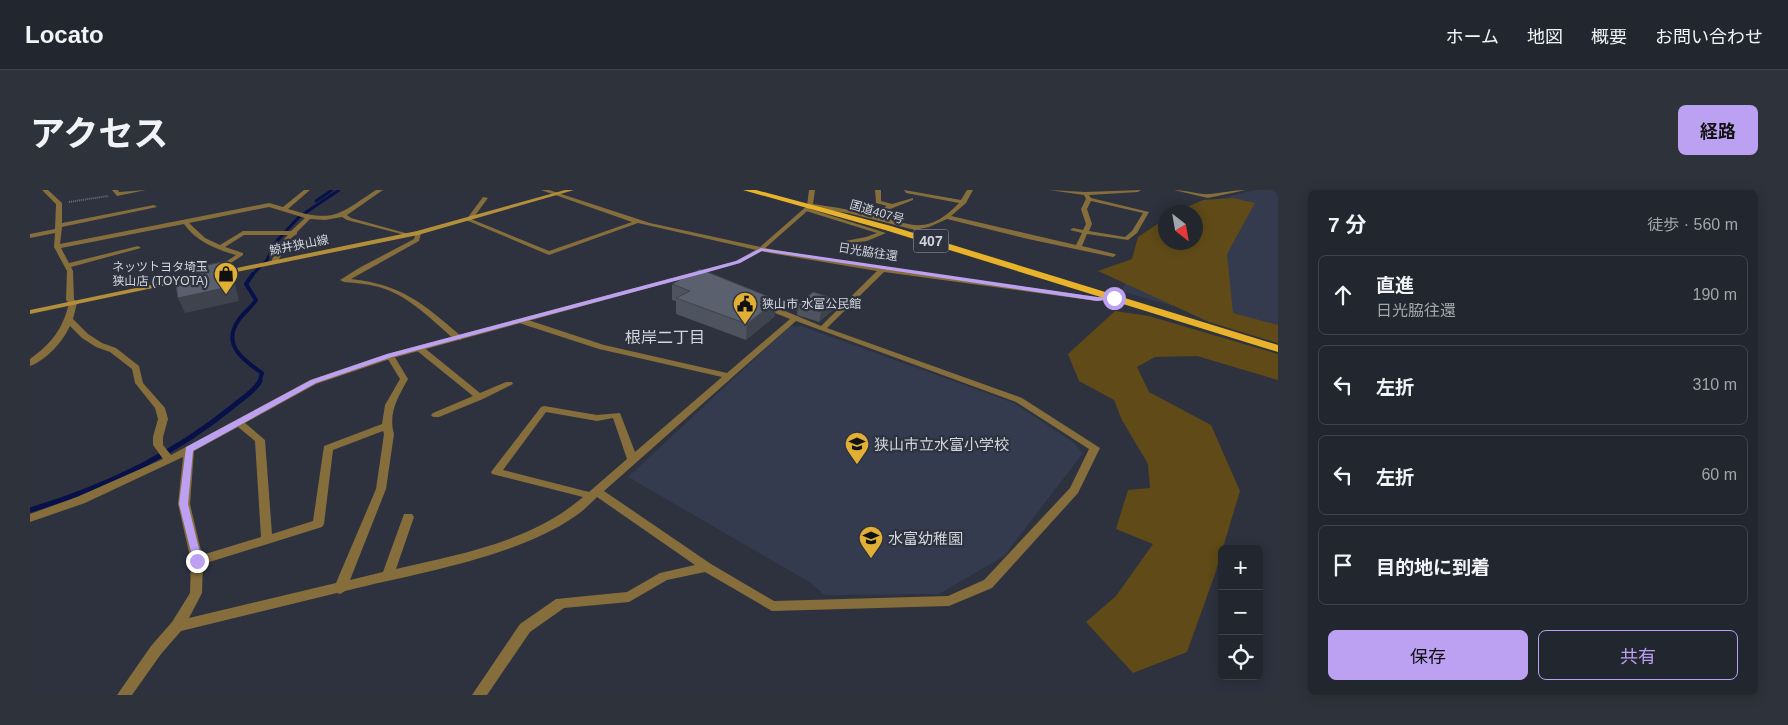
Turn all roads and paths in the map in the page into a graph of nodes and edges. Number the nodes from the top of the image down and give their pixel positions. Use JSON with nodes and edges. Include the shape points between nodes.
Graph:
{"nodes":[{"id":1,"x":45,"y":190,"type":"edge"},
{"id":2,"x":143,"y":190,"type":"edge"},
{"id":3,"x":305,"y":190,"type":"edge"},
{"id":4,"x":380,"y":190,"type":"edge"},
{"id":5,"x":544,"y":190,"type":"edge"},
{"id":6,"x":571,"y":190,"type":"edge"},
{"id":7,"x":747,"y":190,"type":"edge"},
{"id":8,"x":812,"y":190,"type":"edge"},
{"id":9,"x":878,"y":190,"type":"edge"},
{"id":10,"x":970,"y":190,"type":"edge"},
{"id":11,"x":1052,"y":190,"type":"edge"},
{"id":12,"x":1138,"y":190,"type":"edge"},
{"id":13,"x":1177,"y":190,"type":"edge"},
{"id":14,"x":1242,"y":190,"type":"edge"},
{"id":15,"x":906,"y":191,"type":"edge"},
{"id":16,"x":116,"y":192,"type":"edge"},
{"id":17,"x":556,"y":194,"type":"junction"},
{"id":18,"x":1087,"y":197,"type":"junction"},
{"id":19,"x":485,"y":198,"type":"dead end"},
{"id":20,"x":911,"y":198,"type":"dead end"},
{"id":21,"x":964,"y":202,"type":"junction"},
{"id":22,"x":59,"y":203,"type":"junction"},
{"id":23,"x":892,"y":206,"type":"junction"},
{"id":24,"x":154,"y":207,"type":"dead end"},
{"id":25,"x":284,"y":208,"type":"junction"},
{"id":26,"x":809,"y":208,"type":"junction"},
{"id":27,"x":343,"y":215,"type":"junction"},
{"id":28,"x":308,"y":216,"type":"junction"},
{"id":29,"x":868,"y":216,"type":"junction"},
{"id":30,"x":946,"y":217,"type":"junction"},
{"id":31,"x":469,"y":220,"type":"junction"},
{"id":32,"x":186,"y":221,"type":"junction"},
{"id":33,"x":638,"y":221,"type":"junction"},
{"id":34,"x":58,"y":229,"type":"junction"},
{"id":35,"x":1073,"y":230,"type":"dead end"},
{"id":36,"x":418,"y":233,"type":"junction"},
{"id":37,"x":1086,"y":233,"type":"junction"},
{"id":38,"x":293,"y":234,"type":"junction"},
{"id":39,"x":407,"y":235,"type":"junction"},
{"id":40,"x":30,"y":236,"type":"edge"},
{"id":41,"x":842,"y":243,"type":"dead end"},
{"id":42,"x":57,"y":247,"type":"junction"},
{"id":43,"x":138,"y":248,"type":"dead end"},
{"id":44,"x":220,"y":248,"type":"junction"},
{"id":45,"x":1078,"y":248,"type":"junction"},
{"id":46,"x":761,"y":250,"type":"junction"},
{"id":47,"x":1113,"y":255,"type":"dead end"},
{"id":48,"x":273,"y":262,"type":"junction"},
{"id":49,"x":67,"y":266,"type":"junction"},
{"id":50,"x":883,"y":269,"type":"junction"},
{"id":51,"x":699,"y":273,"type":"junction"},
{"id":52,"x":208,"y":276,"type":"junction"},
{"id":53,"x":712,"y":281,"type":"edge"},
{"id":54,"x":1114,"y":298,"type":"junction"},
{"id":55,"x":752,"y":300,"type":"edge"},
{"id":56,"x":73,"y":303,"type":"junction"},
{"id":57,"x":30,"y":312,"type":"edge"},
{"id":58,"x":794,"y":319,"type":"junction"},
{"id":59,"x":70,"y":321,"type":"junction"},
{"id":60,"x":522,"y":321,"type":"junction"},
{"id":61,"x":822,"y":329,"type":"junction"},
{"id":62,"x":458,"y":338,"type":"junction"},
{"id":63,"x":419,"y":348,"type":"junction"},
{"id":64,"x":1278,"y":349,"type":"edge"},
{"id":65,"x":390,"y":356,"type":"junction"},
{"id":66,"x":30,"y":363,"type":"edge"},
{"id":67,"x":730,"y":376,"type":"junction"},
{"id":68,"x":509,"y":384,"type":"dead end"},
{"id":69,"x":480,"y":397,"type":"junction"},
{"id":70,"x":436,"y":415,"type":"dead end"},
{"id":71,"x":238,"y":422,"type":"junction"},
{"id":72,"x":386,"y":426,"type":"junction"},
{"id":73,"x":189,"y":449,"type":"junction"},
{"id":74,"x":166,"y":456,"type":"junction"},
{"id":75,"x":633,"y":460,"type":"junction"},
{"id":76,"x":594,"y":494,"type":"junction"},
{"id":77,"x":408,"y":517,"type":"dead end"},
{"id":78,"x":30,"y":518,"type":"edge"},
{"id":79,"x":267,"y":539,"type":"junction"},
{"id":80,"x":197,"y":561,"type":"junction"},
{"id":81,"x":707,"y":567,"type":"junction"},
{"id":82,"x":387,"y":577,"type":"junction"},
{"id":83,"x":340,"y":589,"type":"junction"},
{"id":84,"x":177,"y":626,"type":"junction"},
{"id":85,"x":124,"y":695,"type":"edge"},
{"id":86,"x":479,"y":695,"type":"edge"}],
"edges":[{"from":1,"to":22,"type":"street"},
{"from":2,"to":16,"type":"street"},
{"from":3,"to":25,"type":"street"},
{"from":4,"to":27,"type":"street"},
{"from":5,"to":17,"type":"street","name":"日光脇往還"},
{"from":6,"to":17,"type":"main road","name":"鯨井狭山線"},
{"from":7,"to":26,"type":"highway","name":"国道407号","number":"407"},
{"from":8,"to":26,"type":"street"},
{"from":9,"to":23,"type":"street","via":[[878,202]]},
{"from":10,"to":21,"type":"street"},
{"from":11,"to":18,"type":"street"},
{"from":12,"to":18,"type":"street"},
{"from":13,"to":14,"type":"street","via":[[1208,196]]},
{"from":15,"to":21,"type":"street"},
{"from":16,"to":22,"type":"path"},
{"from":17,"to":31,"type":"main road","name":"鯨井狭山線"},
{"from":17,"to":33,"type":"street","name":"日光脇往還"},
{"from":18,"to":37,"type":"street","via":[[1084,209],[1089,224]]},
{"from":18,"to":37,"type":"street","via":[[1146,212],[1135,232],[1126,239]]},
{"from":19,"to":31,"type":"street"},
{"from":20,"to":23,"type":"street"},
{"from":21,"to":30,"type":"street"},
{"from":22,"to":34,"type":"street"},
{"from":23,"to":29,"type":"street"},
{"from":24,"to":34,"type":"street"},
{"from":25,"to":28,"type":"street"},
{"from":25,"to":32,"type":"street","via":[[269,205]]},
{"from":26,"to":29,"type":"street","via":[[832,207]]},
{"from":26,"to":41,"type":"street","via":[[883,232],[867,239]]},
{"from":26,"to":46,"type":"street"},
{"from":26,"to":54,"type":"highway","name":"国道407号","number":"407"},
{"from":27,"to":28,"type":"street"},
{"from":27,"to":39,"type":"street"},
{"from":28,"to":38,"type":"street"},
{"from":29,"to":30,"type":"street","via":[[918,228]]},
{"from":30,"to":45,"type":"street"},
{"from":31,"to":33,"type":"street","via":[[549,253]]},
{"from":31,"to":36,"type":"main road","name":"鯨井狭山線"},
{"from":32,"to":42,"type":"street"},
{"from":32,"to":44,"type":"street","via":[[190,229]]},
{"from":33,"to":46,"type":"street","name":"日光脇往還"},
{"from":34,"to":40,"type":"street"},
{"from":34,"to":42,"type":"street"},
{"from":35,"to":37,"type":"street"},
{"from":36,"to":39,"type":"main road","name":"鯨井狭山線"},
{"from":36,"to":62,"type":"street","via":[[417,240],[344,280],[393,290]]},
{"from":37,"to":45,"type":"street"},
{"from":38,"to":44,"type":"street","via":[[243,233]]},
{"from":38,"to":48,"type":"street","via":[[282,244]]},
{"from":39,"to":48,"type":"main road","name":"鯨井狭山線"},
{"from":42,"to":49,"type":"street"},
{"from":43,"to":49,"type":"street"},
{"from":44,"to":52,"type":"street","via":[[242,254]]},
{"from":45,"to":47,"type":"street"},
{"from":46,"to":50,"type":"street","name":"日光脇往還"},
{"from":46,"to":51,"type":"street","via":[[738,262]]},
{"from":48,"to":52,"type":"main road","name":"鯨井狭山線"},
{"from":49,"to":56,"type":"street"},
{"from":50,"to":54,"type":"street","name":"日光脇往還","via":[[1097,299]]},
{"from":50,"to":61,"type":"street"},
{"from":51,"to":53,"type":"street"},
{"from":51,"to":60,"type":"street"},
{"from":52,"to":56,"type":"main road","name":"鯨井狭山線"},
{"from":54,"to":64,"type":"highway","name":"日光脇往還","number":"407"},
{"from":55,"to":58,"type":"street"},
{"from":56,"to":57,"type":"main road","name":"鯨井狭山線"},
{"from":56,"to":59,"type":"street"},
{"from":58,"to":61,"type":"street"},
{"from":58,"to":67,"type":"street"},
{"from":59,"to":66,"type":"street","via":[[62,336]]},
{"from":59,"to":74,"type":"street","via":[[85,336],[114,350],[136,368],[139,383],[160,408],[163,419],[158,437]]},
{"from":60,"to":62,"type":"street"},
{"from":60,"to":67,"type":"street","via":[[602,347]]},
{"from":61,"to":81,"type":"street","via":[[1019,400],[1095,448],[1074,490],[988,584],[948,601],[772,606]]},
{"from":62,"to":63,"type":"street"},
{"from":63,"to":65,"type":"street"},
{"from":63,"to":69,"type":"street"},
{"from":65,"to":71,"type":"street","via":[[313,382]]},
{"from":65,"to":72,"type":"street","via":[[404,379],[388,408]]},
{"from":67,"to":75,"type":"street"},
{"from":68,"to":69,"type":"street"},
{"from":69,"to":70,"type":"street"},
{"from":71,"to":73,"type":"street"},
{"from":71,"to":79,"type":"street","via":[[260,440]]},
{"from":72,"to":79,"type":"street","via":[[328,448],[318,524]]},
{"from":72,"to":83,"type":"street","via":[[389,434],[382,489]]},
{"from":73,"to":74,"type":"street"},
{"from":73,"to":80,"type":"street","via":[[184,504]]},
{"from":74,"to":78,"type":"street","via":[[81,500]]},
{"from":75,"to":76,"type":"street"},
{"from":75,"to":76,"type":"street","via":[[617,415],[597,418],[544,409],[496,472]]},
{"from":76,"to":81,"type":"street"},
{"from":76,"to":82,"type":"street","via":[[573,512],[513,542]]},
{"from":77,"to":82,"type":"street"},
{"from":79,"to":80,"type":"street"},
{"from":80,"to":84,"type":"street","via":[[196,593]]},
{"from":81,"to":86,"type":"street","via":[[664,576],[629,597],[561,603],[525,628]]},
{"from":82,"to":83,"type":"street"},
{"from":83,"to":84,"type":"street"},
{"from":84,"to":85,"type":"street"}]}
